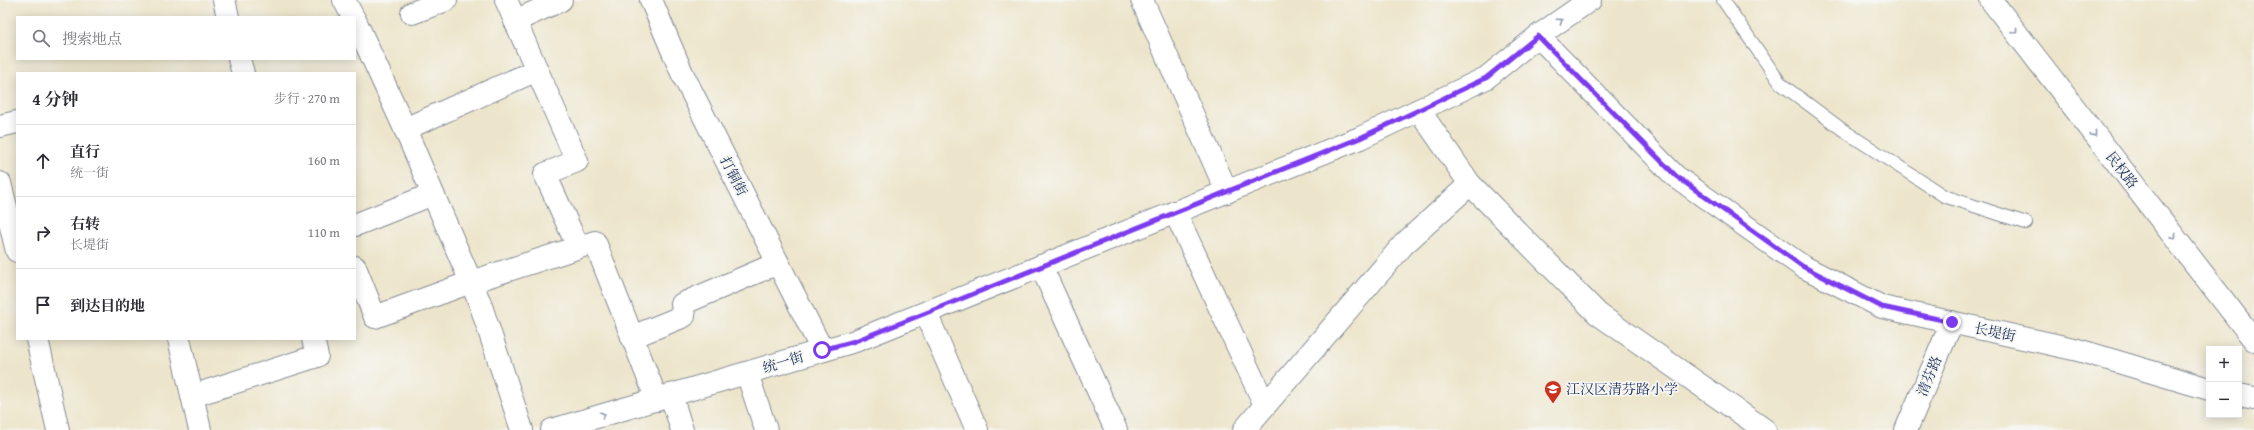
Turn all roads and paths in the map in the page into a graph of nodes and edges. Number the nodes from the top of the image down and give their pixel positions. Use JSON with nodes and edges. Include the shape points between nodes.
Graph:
{"nodes":[{"id":1,"x":224,"y":0,"type":"edge"},
{"id":2,"x":344,"y":0,"type":"edge"},
{"id":3,"x":446,"y":0,"type":"edge"},
{"id":4,"x":506,"y":0,"type":"edge"},
{"id":5,"x":561,"y":0,"type":"edge"},
{"id":6,"x":651,"y":0,"type":"edge"},
{"id":7,"x":1142,"y":0,"type":"edge"},
{"id":8,"x":1590,"y":0,"type":"edge"},
{"id":9,"x":1723,"y":0,"type":"edge"},
{"id":10,"x":1991,"y":0,"type":"edge"},
{"id":11,"x":412,"y":13,"type":"dead end"},
{"id":12,"x":228,"y":16,"type":"edge"},
{"id":13,"x":352,"y":16,"type":"edge"},
{"id":14,"x":515,"y":21,"type":"junction"},
{"id":15,"x":356,"y":22,"type":"edge"},
{"id":16,"x":1538,"y":36,"type":"junction"},
{"id":17,"x":239,"y":60,"type":"edge"},
{"id":18,"x":537,"y":70,"type":"junction"},
{"id":19,"x":243,"y":72,"type":"edge"},
{"id":20,"x":1419,"y":110,"type":"junction"},
{"id":21,"x":16,"y":122,"type":"edge"},
{"id":22,"x":0,"y":126,"type":"edge"},
{"id":23,"x":405,"y":129,"type":"junction"},
{"id":24,"x":0,"y":183,"type":"edge"},
{"id":25,"x":1470,"y":184,"type":"junction"},
{"id":26,"x":1227,"y":192,"type":"junction"},
{"id":27,"x":433,"y":194,"type":"junction"},
{"id":28,"x":1175,"y":212,"type":"junction"},
{"id":29,"x":2026,"y":223,"type":"dead end"},
{"id":30,"x":356,"y":225,"type":"edge"},
{"id":31,"x":16,"y":247,"type":"edge"},
{"id":32,"x":578,"y":248,"type":"junction"},
{"id":33,"x":778,"y":263,"type":"junction"},
{"id":34,"x":1041,"y":266,"type":"junction"},
{"id":35,"x":356,"y":270,"type":"edge"},
{"id":36,"x":471,"y":282,"type":"junction"},
{"id":37,"x":926,"y":313,"type":"junction"},
{"id":38,"x":1952,"y":322,"type":"junction"},
{"id":39,"x":632,"y":337,"type":"junction"},
{"id":40,"x":37,"y":340,"type":"edge"},
{"id":41,"x":179,"y":340,"type":"edge"},
{"id":42,"x":313,"y":340,"type":"edge"},
{"id":43,"x":2254,"y":340,"type":"edge"},
{"id":44,"x":822,"y":350,"type":"junction"},
{"id":45,"x":747,"y":373,"type":"junction"},
{"id":46,"x":2206,"y":388,"type":"edge"},
{"id":47,"x":192,"y":396,"type":"junction"},
{"id":48,"x":2242,"y":396,"type":"edge"},
{"id":49,"x":664,"y":397,"type":"junction"},
{"id":50,"x":2254,"y":398,"type":"edge"},
{"id":51,"x":1265,"y":405,"type":"junction"},
{"id":52,"x":58,"y":430,"type":"edge"},
{"id":53,"x":200,"y":430,"type":"edge"},
{"id":54,"x":522,"y":430,"type":"edge"},
{"id":55,"x":552,"y":430,"type":"edge"},
{"id":56,"x":682,"y":430,"type":"edge"},
{"id":57,"x":766,"y":430,"type":"edge"},
{"id":58,"x":977,"y":430,"type":"edge"},
{"id":59,"x":1116,"y":430,"type":"edge"},
{"id":60,"x":1244,"y":430,"type":"edge"},
{"id":61,"x":1765,"y":430,"type":"edge"},
{"id":62,"x":1906,"y":430,"type":"edge"}],
"edges":[{"from":1,"to":12,"type":"street"},
{"from":2,"to":13,"type":"street"},
{"from":3,"to":11,"type":"street"},
{"from":4,"to":14,"type":"street"},
{"from":5,"to":14,"type":"street"},
{"from":6,"to":33,"type":"street","name":"打铜街","via":[[682,73]]},
{"from":7,"to":26,"type":"street"},
{"from":16,"to":8,"type":"street","name":"统一街","one_way":true},
{"from":9,"to":29,"type":"lane","via":[[1781,84],[1843,130],[1944,196]]},
{"from":10,"to":43,"type":"street","name":"民权路","one_way":true},
{"from":14,"to":18,"type":"street"},
{"from":15,"to":23,"type":"street"},
{"from":16,"to":20,"type":"street","name":"统一街","via":[[1486,78]]},
{"from":16,"to":38,"type":"street","name":"长堤街","via":[[1676,176],[1802,266],[1882,307]]},
{"from":17,"to":19,"type":"street"},
{"from":18,"to":23,"type":"street"},
{"from":18,"to":32,"type":"street","via":[[578,161],[545,174]]},
{"from":20,"to":25,"type":"street"},
{"from":20,"to":26,"type":"street","name":"统一街","via":[[1360,138]]},
{"from":21,"to":22,"type":"street"},
{"from":23,"to":27,"type":"street"},
{"from":24,"to":31,"type":"street"},
{"from":25,"to":51,"type":"street","via":[[1404,244]]},
{"from":25,"to":61,"type":"street","via":[[1598,314]]},
{"from":26,"to":28,"type":"street","name":"统一街"},
{"from":27,"to":30,"type":"street"},
{"from":27,"to":36,"type":"street"},
{"from":28,"to":34,"type":"street","name":"统一街"},
{"from":28,"to":51,"type":"street"},
{"from":32,"to":36,"type":"street"},
{"from":32,"to":39,"type":"street","via":[[595,242]]},
{"from":33,"to":39,"type":"street","via":[[682,304],[684,316]]},
{"from":33,"to":44,"type":"street","name":"打铜街"},
{"from":34,"to":37,"type":"street","name":"统一街"},
{"from":34,"to":59,"type":"street"},
{"from":35,"to":36,"type":"street","via":[[375,317]]},
{"from":36,"to":54,"type":"street"},
{"from":37,"to":44,"type":"street","name":"统一街","via":[[855,341]]},
{"from":37,"to":58,"type":"street"},
{"from":38,"to":46,"type":"street","name":"长堤街","via":[[2078,350]]},
{"from":38,"to":62,"type":"street","name":"清芬路"},
{"from":39,"to":49,"type":"street"},
{"from":40,"to":52,"type":"street"},
{"from":41,"to":47,"type":"street"},
{"from":42,"to":47,"type":"street","via":[[317,356]]},
{"from":44,"to":45,"type":"street","name":"统一街"},
{"from":45,"to":49,"type":"street","name":"统一街"},
{"from":45,"to":57,"type":"street"},
{"from":47,"to":53,"type":"street"},
{"from":48,"to":50,"type":"street"},
{"from":55,"to":49,"type":"street","name":"统一街","one_way":true},
{"from":49,"to":56,"type":"street"},
{"from":51,"to":60,"type":"street"}]}
